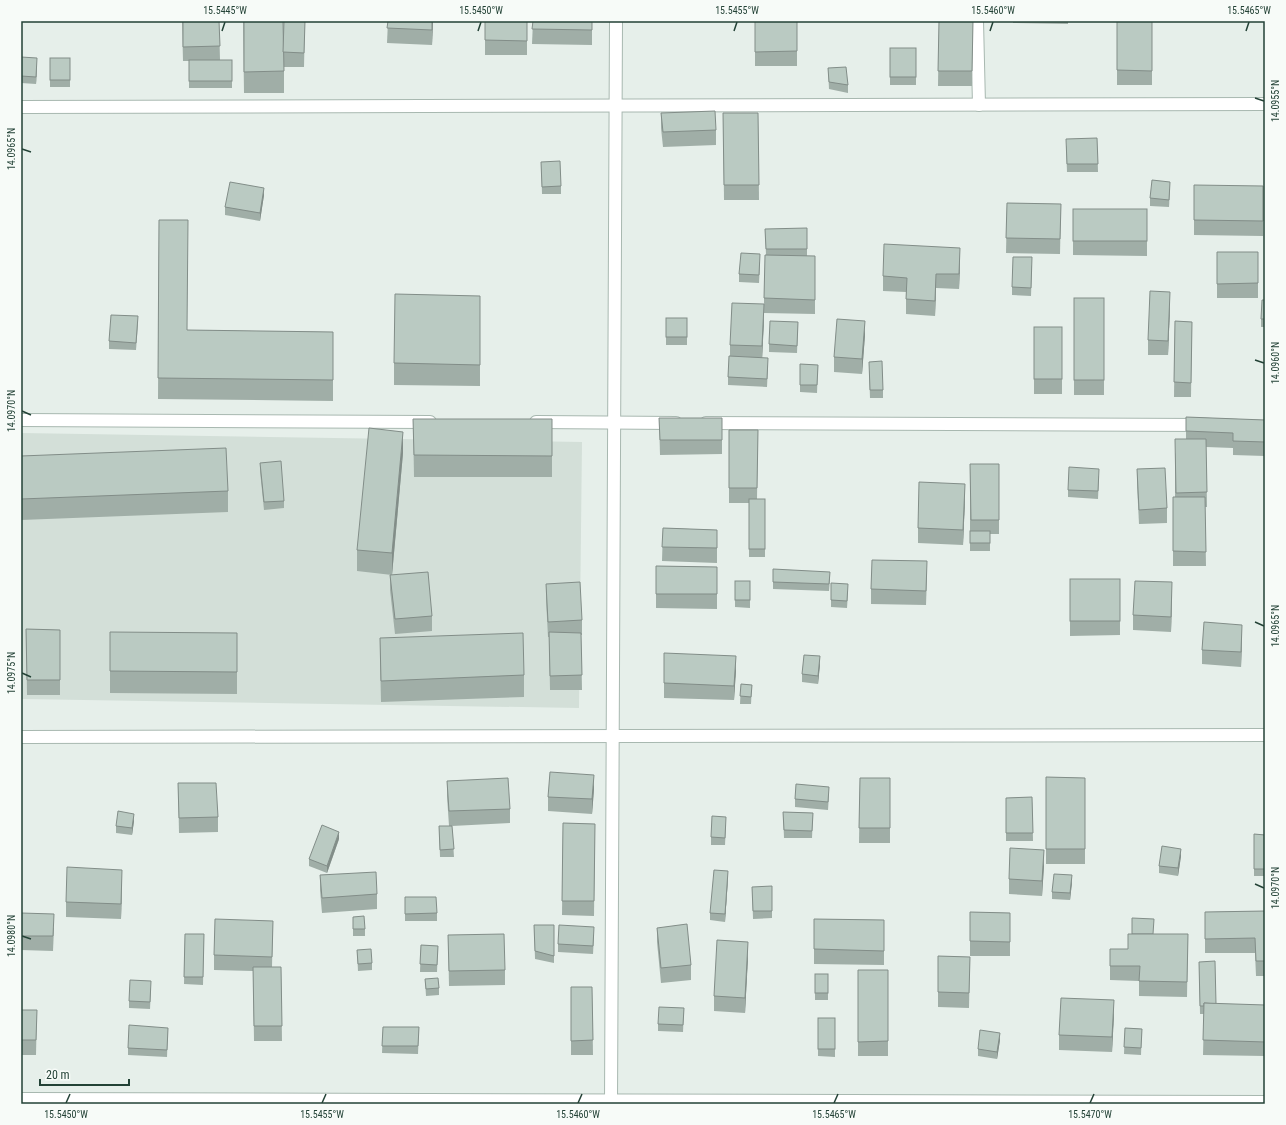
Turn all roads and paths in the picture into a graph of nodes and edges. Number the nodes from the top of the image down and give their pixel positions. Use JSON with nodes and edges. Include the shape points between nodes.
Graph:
{"nodes":[{"id":1,"x":616,"y":21,"type":"edge"},
{"id":2,"x":977,"y":21,"type":"edge"},
{"id":3,"x":1265,"y":104,"type":"edge"},
{"id":4,"x":979,"y":105,"type":"junction"},
{"id":5,"x":616,"y":106,"type":"junction"},
{"id":6,"x":21,"y":107,"type":"edge"},
{"id":7,"x":21,"y":420,"type":"edge"},
{"id":8,"x":440,"y":422,"type":"edge"},
{"id":9,"x":527,"y":422,"type":"edge"},
{"id":10,"x":614,"y":423,"type":"junction"},
{"id":11,"x":1217,"y":425,"type":"edge"},
{"id":12,"x":1265,"y":735,"type":"edge"},
{"id":13,"x":613,"y":736,"type":"junction"},
{"id":14,"x":21,"y":737,"type":"edge"},
{"id":15,"x":21,"y":1099,"type":"edge"},
{"id":16,"x":413,"y":1102,"type":"edge"},
{"id":17,"x":611,"y":1102,"type":"edge"},
{"id":18,"x":1265,"y":1102,"type":"edge"}],
"edges":[{"from":1,"to":5,"type":"street"},
{"from":2,"to":4,"type":"street"},
{"from":3,"to":4,"type":"street"},
{"from":4,"to":5,"type":"street"},
{"from":5,"to":6,"type":"street"},
{"from":5,"to":10,"type":"street"},
{"from":7,"to":8,"type":"street"},
{"from":9,"to":10,"type":"street"},
{"from":10,"to":11,"type":"street"},
{"from":10,"to":13,"type":"street"},
{"from":12,"to":13,"type":"street"},
{"from":13,"to":14,"type":"street"},
{"from":13,"to":17,"type":"street"},
{"from":15,"to":16,"type":"street"},
{"from":16,"to":17,"type":"street"},
{"from":17,"to":18,"type":"street"}]}
